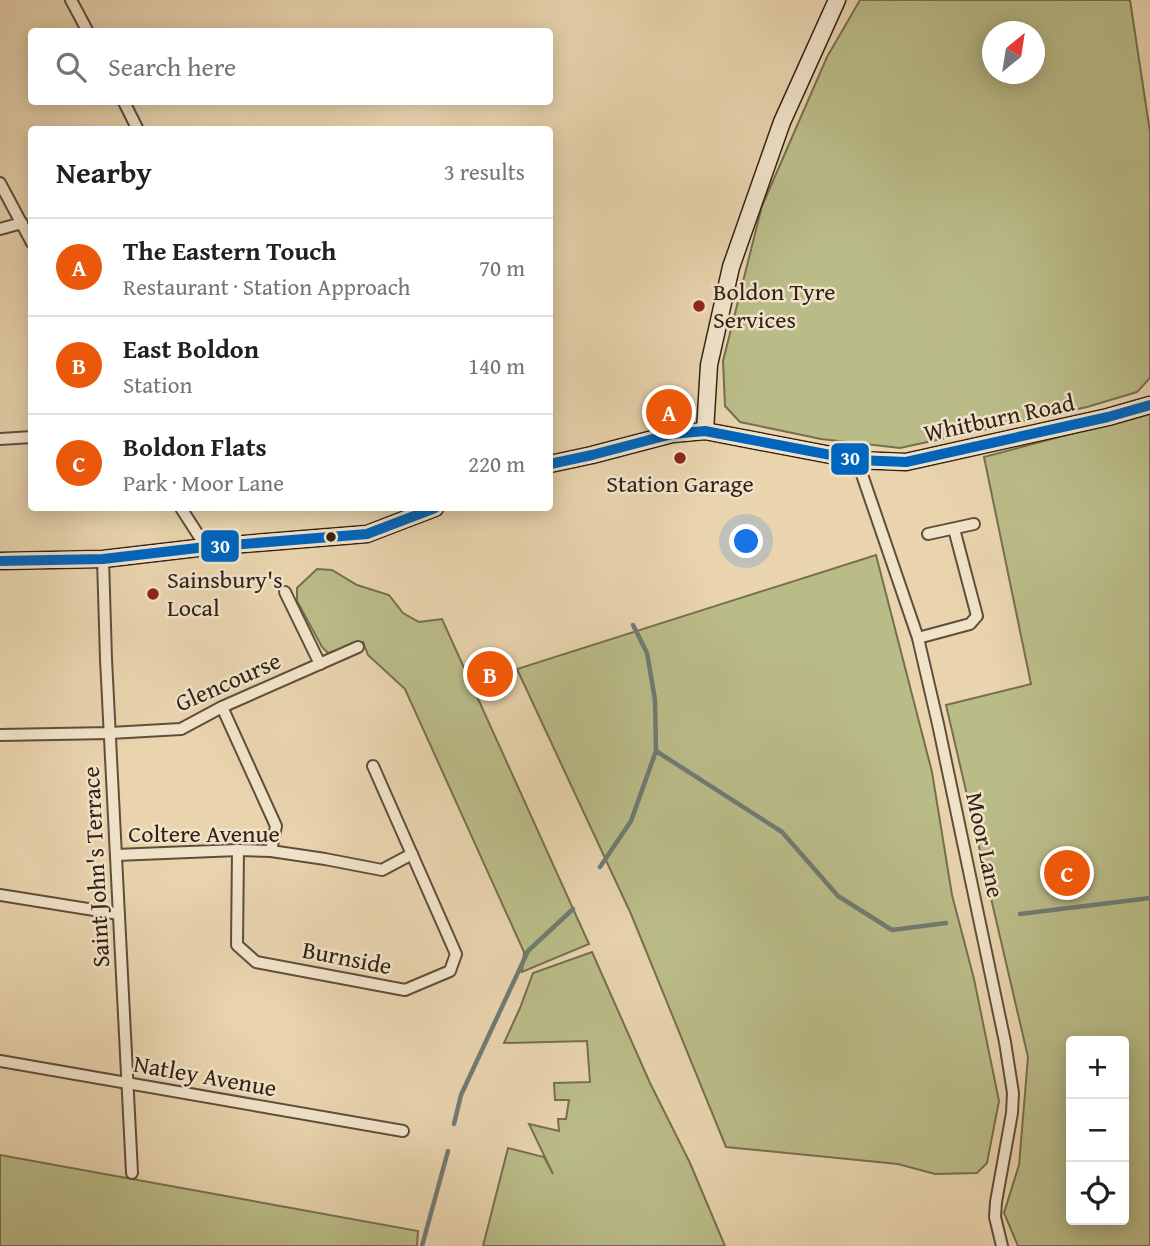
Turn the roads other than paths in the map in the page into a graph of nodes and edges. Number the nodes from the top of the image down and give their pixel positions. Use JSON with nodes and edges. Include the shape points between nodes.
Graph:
{"nodes":[{"id":1,"x":71,"y":0,"type":"edge"},
{"id":2,"x":837,"y":0,"type":"edge"},
{"id":3,"x":86,"y":28,"type":"edge"},
{"id":4,"x":126,"y":105,"type":"edge"},
{"id":5,"x":136,"y":126,"type":"edge"},
{"id":6,"x":0,"y":183,"type":"edge"},
{"id":7,"x":22,"y":223,"type":"junction"},
{"id":8,"x":0,"y":229,"type":"edge"},
{"id":9,"x":28,"y":235,"type":"edge"},
{"id":10,"x":1150,"y":405,"type":"edge"},
{"id":11,"x":705,"y":432,"type":"junction"},
{"id":12,"x":28,"y":437,"type":"edge"},
{"id":13,"x":0,"y":439,"type":"edge"},
{"id":14,"x":857,"y":460,"type":"junction"},
{"id":15,"x":553,"y":463,"type":"edge"},
{"id":16,"x":183,"y":511,"type":"edge"},
{"id":17,"x":427,"y":511,"type":"edge"},
{"id":18,"x":974,"y":524,"type":"dead end"},
{"id":19,"x":954,"y":529,"type":"junction"},
{"id":20,"x":928,"y":534,"type":"dead end"},
{"id":21,"x":206,"y":547,"type":"junction"},
{"id":22,"x":103,"y":559,"type":"junction"},
{"id":23,"x":0,"y":561,"type":"edge"},
{"id":24,"x":285,"y":592,"type":"dead end"},
{"id":25,"x":918,"y":638,"type":"junction"},
{"id":26,"x":358,"y":648,"type":"dead end"},
{"id":27,"x":320,"y":664,"type":"junction"},
{"id":28,"x":222,"y":707,"type":"junction"},
{"id":29,"x":110,"y":733,"type":"junction"},
{"id":30,"x":0,"y":735,"type":"edge"},
{"id":31,"x":373,"y":766,"type":"dead end"},
{"id":32,"x":238,"y":850,"type":"junction"},
{"id":33,"x":271,"y":852,"type":"junction"},
{"id":34,"x":412,"y":854,"type":"junction"},
{"id":35,"x":116,"y":855,"type":"junction"},
{"id":36,"x":0,"y":895,"type":"edge"},
{"id":37,"x":119,"y":914,"type":"junction"},
{"id":38,"x":0,"y":1060,"type":"edge"},
{"id":39,"x":127,"y":1083,"type":"junction"},
{"id":40,"x":403,"y":1131,"type":"dead end"},
{"id":41,"x":132,"y":1174,"type":"dead end"},
{"id":42,"x":1002,"y":1246,"type":"edge"}],
"edges":[{"from":1,"to":3,"type":"street"},
{"from":2,"to":11,"type":"main road","via":[[782,122],[731,267],[709,365]]},
{"from":4,"to":5,"type":"street"},
{"from":6,"to":7,"type":"street"},
{"from":7,"to":8,"type":"street"},
{"from":7,"to":9,"type":"street"},
{"from":10,"to":14,"type":"main road","name":"Whitburn Road","via":[[906,462]]},
{"from":11,"to":14,"type":"main road","name":"Whitburn Road"},
{"from":11,"to":15,"type":"main road","name":"Whitburn Road","via":[[672,434]]},
{"from":12,"to":13,"type":"street"},
{"from":14,"to":25,"type":"street","name":"Moor Lane"},
{"from":16,"to":21,"type":"street"},
{"from":17,"to":21,"type":"main road","via":[[367,534]]},
{"from":18,"to":19,"type":"street"},
{"from":19,"to":20,"type":"street"},
{"from":19,"to":25,"type":"street","via":[[977,616],[970,624]]},
{"from":21,"to":22,"type":"main road"},
{"from":22,"to":23,"type":"main road"},
{"from":22,"to":29,"type":"street","name":"Saint John's Terrace"},
{"from":24,"to":27,"type":"street"},
{"from":25,"to":42,"type":"street","name":"Moor Lane","via":[[1013,1093],[996,1202]]},
{"from":26,"to":27,"type":"street","name":"Glencourse"},
{"from":27,"to":28,"type":"street","name":"Glencourse"},
{"from":28,"to":29,"type":"street","name":"Glencourse","via":[[181,729]]},
{"from":28,"to":33,"type":"street","via":[[276,826]]},
{"from":29,"to":30,"type":"street","name":"Glencourse"},
{"from":29,"to":35,"type":"street","name":"Saint John's Terrace"},
{"from":31,"to":34,"type":"street","name":"Burnside"},
{"from":32,"to":33,"type":"street","name":"Coltere Avenue"},
{"from":32,"to":34,"type":"street","name":"Burnside","via":[[237,945],[256,962],[405,990],[450,971],[456,954]]},
{"from":32,"to":35,"type":"street","name":"Coltere Avenue"},
{"from":33,"to":34,"type":"street","name":"Coltere Avenue","via":[[382,870]]},
{"from":35,"to":37,"type":"street","name":"Saint John's Terrace"},
{"from":36,"to":37,"type":"street"},
{"from":37,"to":39,"type":"street","name":"Saint John's Terrace"},
{"from":38,"to":39,"type":"street","name":"Natley Avenue"},
{"from":39,"to":40,"type":"street","name":"Natley Avenue"},
{"from":39,"to":41,"type":"street","name":"Saint John's Terrace"}]}
